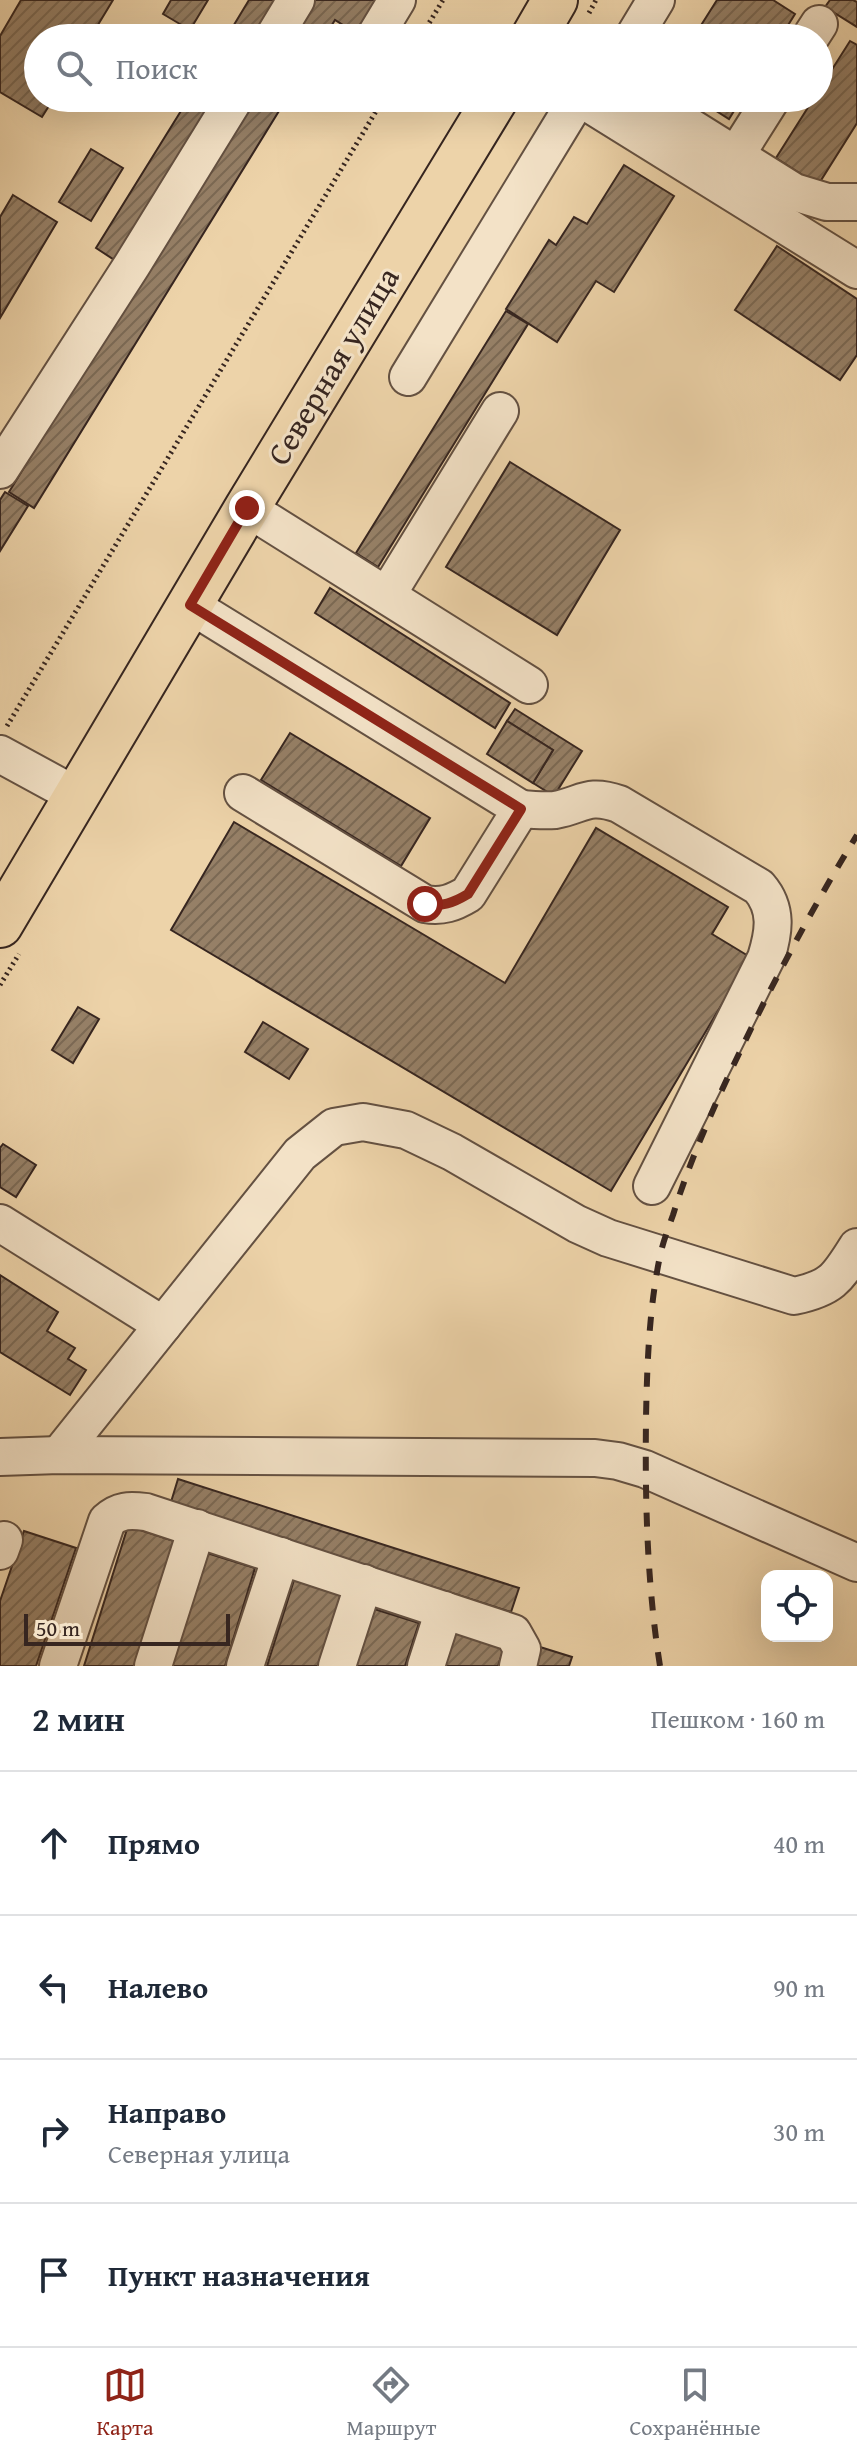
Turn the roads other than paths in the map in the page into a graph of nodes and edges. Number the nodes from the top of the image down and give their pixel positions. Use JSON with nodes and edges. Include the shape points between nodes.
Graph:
{"nodes":[{"id":1,"x":296,"y":0,"type":"edge"},
{"id":2,"x":397,"y":0,"type":"edge"},
{"id":3,"x":656,"y":0,"type":"edge"},
{"id":4,"x":281,"y":24,"type":"edge"},
{"id":5,"x":382,"y":24,"type":"edge"},
{"id":6,"x":641,"y":24,"type":"edge"},
{"id":7,"x":226,"y":112,"type":"edge"},
{"id":8,"x":487,"y":112,"type":"edge"},
{"id":9,"x":570,"y":112,"type":"edge"},
{"id":10,"x":602,"y":112,"type":"edge"},
{"id":11,"x":667,"y":112,"type":"edge"},
{"id":12,"x":763,"y":112,"type":"edge"},
{"id":13,"x":736,"y":155,"type":"junction"},
{"id":14,"x":857,"y":202,"type":"edge"},
{"id":15,"x":857,"y":270,"type":"edge"},
{"id":16,"x":408,"y":377,"type":"dead end"},
{"id":17,"x":500,"y":411,"type":"dead end"},
{"id":18,"x":0,"y":470,"type":"edge"},
{"id":19,"x":247,"y":508,"type":"junction"},
{"id":20,"x":387,"y":595,"type":"junction"},
{"id":21,"x":190,"y":605,"type":"junction"},
{"id":22,"x":529,"y":685,"type":"dead end"},
{"id":23,"x":0,"y":754,"type":"edge"},
{"id":24,"x":243,"y":793,"type":"dead end"},
{"id":25,"x":77,"y":796,"type":"junction"},
{"id":26,"x":521,"y":809,"type":"junction"},
{"id":27,"x":0,"y":925,"type":"edge"},
{"id":28,"x":652,"y":1186,"type":"dead end"},
{"id":29,"x":0,"y":1223,"type":"edge"},
{"id":30,"x":857,"y":1247,"type":"edge"},
{"id":31,"x":163,"y":1325,"type":"junction"},
{"id":32,"x":59,"y":1455,"type":"junction"},
{"id":33,"x":0,"y":1457,"type":"edge"},
{"id":34,"x":197,"y":1528,"type":"junction"},
{"id":35,"x":281,"y":1556,"type":"junction"},
{"id":36,"x":857,"y":1563,"type":"edge"},
{"id":37,"x":364,"y":1583,"type":"junction"},
{"id":38,"x":444,"y":1610,"type":"junction"},
{"id":39,"x":58,"y":1666,"type":"edge"},
{"id":40,"x":153,"y":1666,"type":"edge"},
{"id":41,"x":245,"y":1666,"type":"edge"},
{"id":42,"x":337,"y":1666,"type":"edge"},
{"id":43,"x":426,"y":1666,"type":"edge"},
{"id":44,"x":518,"y":1666,"type":"edge"}],
"edges":[{"from":1,"to":4,"type":"lane"},
{"from":2,"to":5,"type":"lane"},
{"from":3,"to":6,"type":"lane"},
{"from":7,"to":18,"type":"lane"},
{"from":8,"to":19,"type":"main road","name":"Северная улица"},
{"from":9,"to":16,"type":"lane"},
{"from":10,"to":15,"type":"lane"},
{"from":11,"to":13,"type":"lane"},
{"from":12,"to":13,"type":"lane"},
{"from":13,"to":14,"type":"lane","via":[[803,195]]},
{"from":17,"to":20,"type":"lane"},
{"from":19,"to":20,"type":"lane"},
{"from":19,"to":21,"type":"main road","name":"Северная улица"},
{"from":20,"to":22,"type":"lane"},
{"from":21,"to":25,"type":"main road","name":"Северная улица"},
{"from":21,"to":26,"type":"lane"},
{"from":23,"to":25,"type":"lane"},
{"from":24,"to":26,"type":"lane","via":[[425,904],[439,906],[468,894]]},
{"from":25,"to":27,"type":"main road","name":"Северная улица"},
{"from":26,"to":28,"type":"lane","via":[[552,810],[603,798],[619,804],[759,887],[772,911],[774,934],[766,958]]},
{"from":29,"to":31,"type":"lane"},
{"from":30,"to":31,"type":"lane","via":[[839,1276],[818,1291],[794,1296],[608,1238],[406,1130],[363,1122],[334,1127],[300,1154]]},
{"from":31,"to":32,"type":"lane"},
{"from":32,"to":33,"type":"lane"},
{"from":32,"to":36,"type":"lane","via":[[618,1461]]},
{"from":34,"to":35,"type":"lane"},
{"from":34,"to":39,"type":"lane","via":[[131,1510],[117,1512],[107,1521]]},
{"from":34,"to":40,"type":"lane"},
{"from":35,"to":37,"type":"lane"},
{"from":35,"to":41,"type":"lane"},
{"from":37,"to":38,"type":"lane"},
{"from":37,"to":42,"type":"lane"},
{"from":38,"to":43,"type":"lane"},
{"from":38,"to":44,"type":"lane","via":[[513,1633],[522,1649]]}]}
